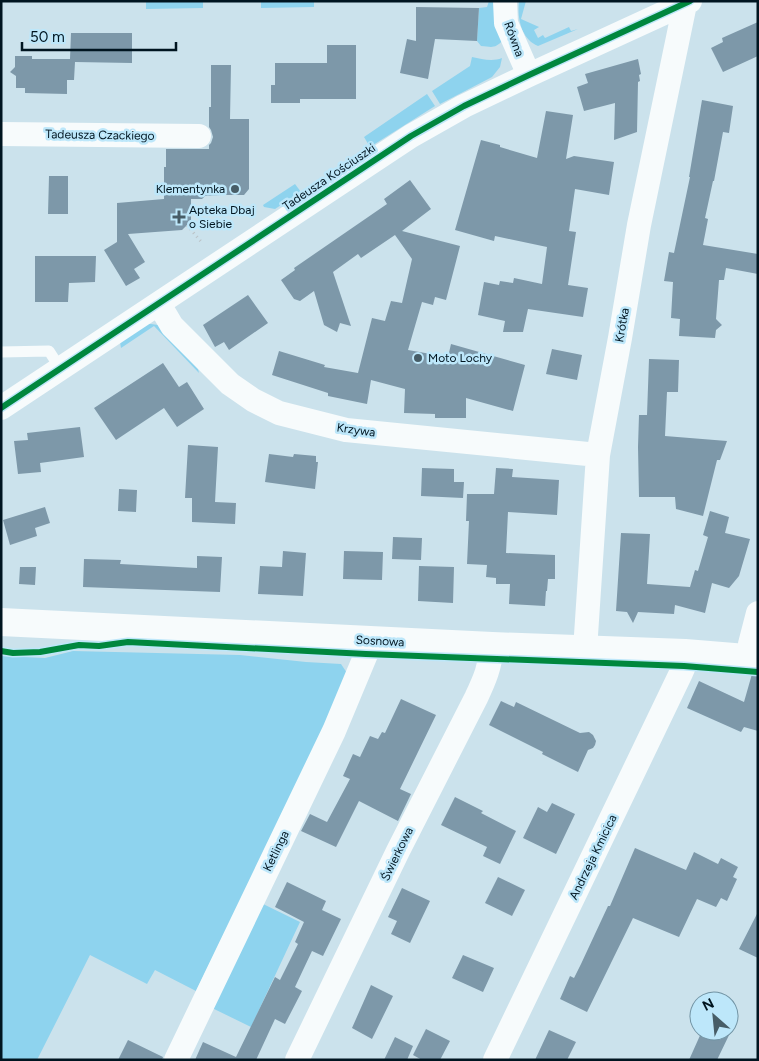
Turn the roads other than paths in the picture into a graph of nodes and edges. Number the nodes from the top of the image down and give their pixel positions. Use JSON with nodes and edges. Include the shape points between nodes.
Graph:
{"nodes":[{"id":1,"x":505,"y":1,"type":"edge"},
{"id":2,"x":688,"y":2,"type":"edge"},
{"id":3,"x":528,"y":75,"type":"junction"},
{"id":4,"x":1,"y":134,"type":"edge"},
{"id":5,"x":199,"y":136,"type":"dead end"},
{"id":6,"x":159,"y":304,"type":"junction"},
{"id":7,"x":1,"y":352,"type":"edge"},
{"id":8,"x":60,"y":368,"type":"junction"},
{"id":9,"x":1,"y":408,"type":"edge"},
{"id":10,"x":598,"y":455,"type":"junction"},
{"id":11,"x":758,"y":613,"type":"edge"},
{"id":12,"x":1,"y":622,"type":"edge"},
{"id":13,"x":372,"y":640,"type":"junction"},
{"id":14,"x":492,"y":646,"type":"junction"},
{"id":15,"x":585,"y":650,"type":"junction"},
{"id":16,"x":685,"y":653,"type":"junction"},
{"id":17,"x":753,"y":658,"type":"edge"},
{"id":18,"x":176,"y":1060,"type":"edge"},
{"id":19,"x":297,"y":1060,"type":"edge"},
{"id":20,"x":495,"y":1060,"type":"edge"}],
"edges":[{"from":1,"to":3,"type":"street","name":"Równa","via":[[506,23]]},
{"from":2,"to":3,"type":"street","name":"Tadeusza Kościuszki"},
{"from":2,"to":10,"type":"street","name":"Krótka","via":[[639,225]]},
{"from":3,"to":6,"type":"street","name":"Tadeusza Kościuszki","via":[[411,136]]},
{"from":4,"to":5,"type":"street","name":"Tadeusza Czackiego"},
{"from":6,"to":8,"type":"street","name":"Tadeusza Kościuszki"},
{"from":6,"to":10,"type":"street","name":"Krzywa","via":[[172,326],[230,384],[279,413],[346,430]]},
{"from":7,"to":8,"type":"lane","via":[[49,351]]},
{"from":8,"to":9,"type":"street","name":"Tadeusza Kościuszki"},
{"from":10,"to":15,"type":"street","name":"Krótka"},
{"from":11,"to":17,"type":"street","via":[[752,637]]},
{"from":12,"to":13,"type":"street","name":"Sosnowa"},
{"from":13,"to":14,"type":"street","name":"Sosnowa"},
{"from":13,"to":18,"type":"street","name":"Ketlinga","via":[[334,732]]},
{"from":14,"to":15,"type":"street","name":"Sosnowa"},
{"from":14,"to":19,"type":"street","name":"Świerkowa","via":[[483,682]]},
{"from":15,"to":16,"type":"street","name":"Sosnowa"},
{"from":16,"to":17,"type":"street","name":"Sosnowa"},
{"from":16,"to":20,"type":"street","name":"Andrzeja Kmicica","via":[[681,673]]}]}
